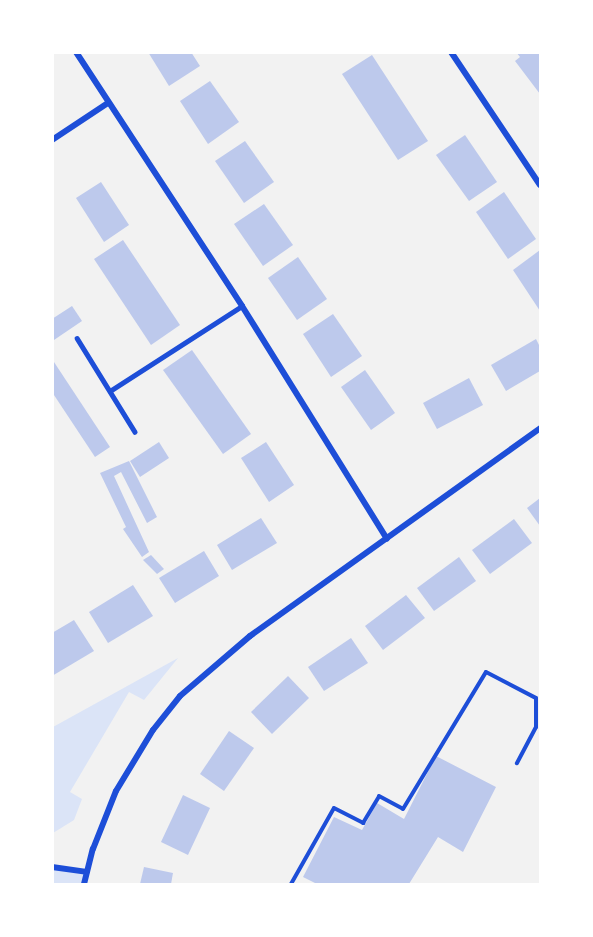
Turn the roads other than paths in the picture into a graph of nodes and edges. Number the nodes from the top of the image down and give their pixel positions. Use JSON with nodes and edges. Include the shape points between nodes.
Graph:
{"nodes":[{"id":1,"x":76,"y":52,"type":"edge"},
{"id":2,"x":451,"y":52,"type":"edge"},
{"id":3,"x":108,"y":103,"type":"junction"},
{"id":4,"x":52,"y":140,"type":"edge"},
{"id":5,"x":540,"y":185,"type":"edge"},
{"id":6,"x":242,"y":306,"type":"junction"},
{"id":7,"x":77,"y":338,"type":"dead end"},
{"id":8,"x":110,"y":391,"type":"junction"},
{"id":9,"x":540,"y":428,"type":"edge"},
{"id":10,"x":135,"y":432,"type":"dead end"},
{"id":11,"x":387,"y":539,"type":"junction"},
{"id":12,"x":52,"y":867,"type":"edge"},
{"id":13,"x":87,"y":872,"type":"junction"},
{"id":14,"x":84,"y":885,"type":"edge"}],
"edges":[{"from":1,"to":3,"type":"street"},
{"from":2,"to":5,"type":"street"},
{"from":3,"to":4,"type":"street"},
{"from":3,"to":6,"type":"street"},
{"from":6,"to":8,"type":"lane"},
{"from":6,"to":11,"type":"street"},
{"from":7,"to":8,"type":"lane"},
{"from":8,"to":10,"type":"lane"},
{"from":9,"to":11,"type":"street"},
{"from":11,"to":13,"type":"street","via":[[250,636],[180,696],[153,730],[116,791]]},
{"from":12,"to":13,"type":"street"},
{"from":13,"to":14,"type":"street"}]}
